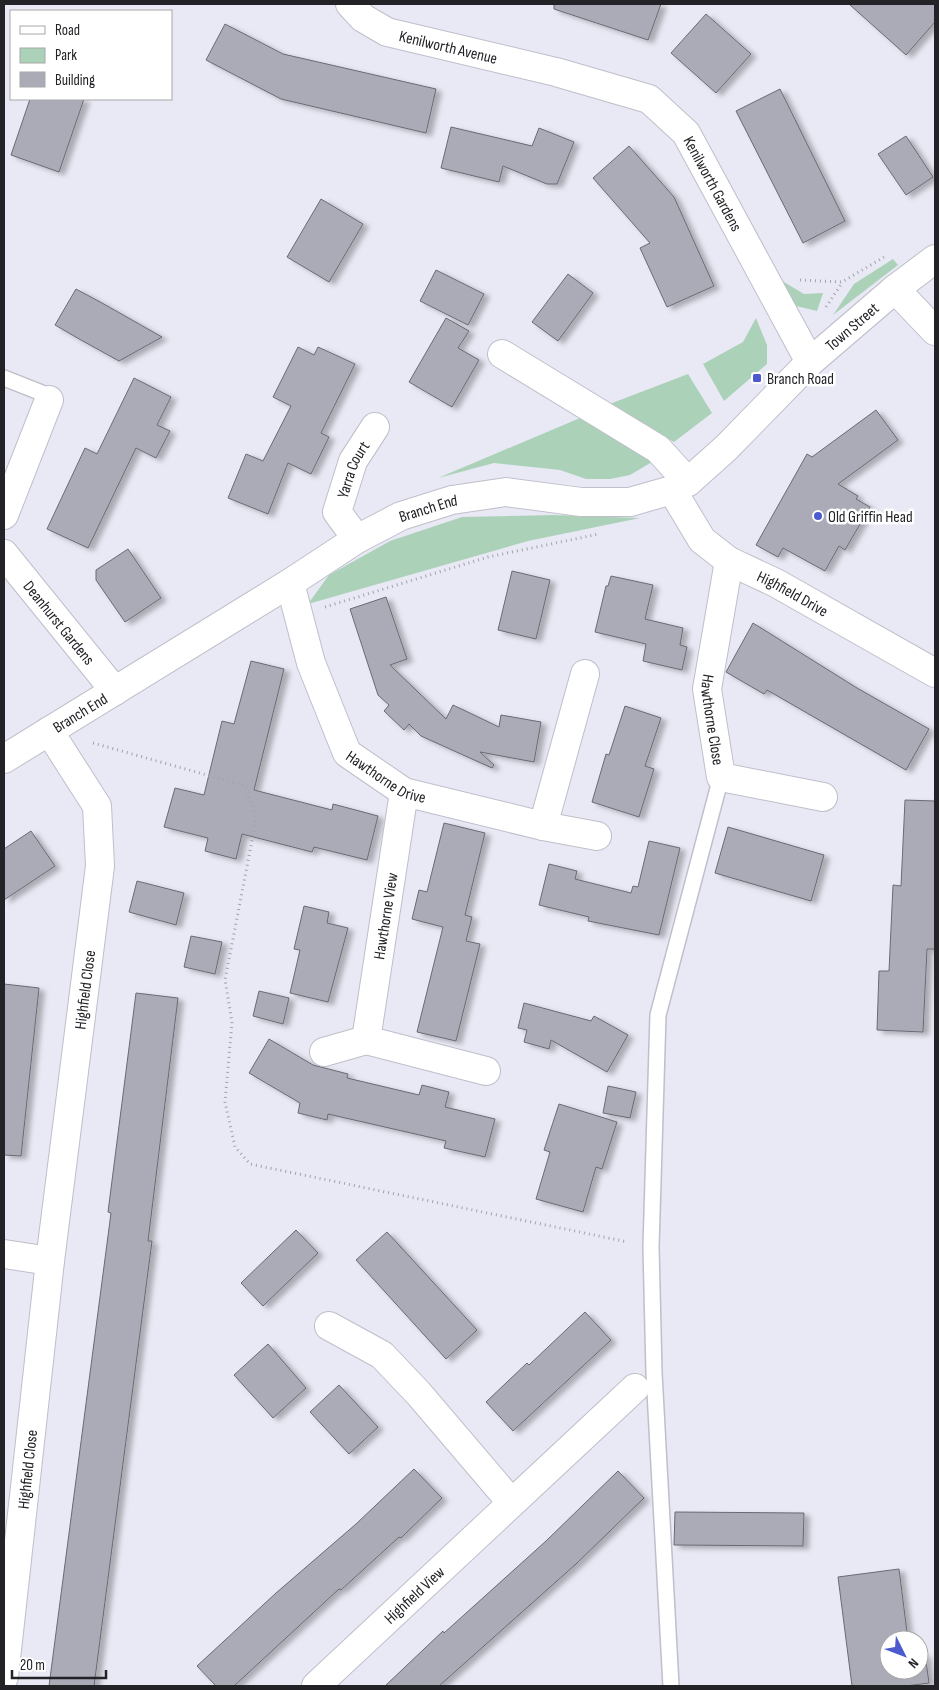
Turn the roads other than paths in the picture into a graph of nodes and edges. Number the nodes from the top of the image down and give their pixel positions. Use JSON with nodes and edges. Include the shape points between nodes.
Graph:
{"nodes":[{"id":1,"x":350,"y":4,"type":"edge"},
{"id":2,"x":556,"y":72,"type":"joint"},
{"id":3,"x":935,"y":259,"type":"edge"},
{"id":4,"x":895,"y":289,"type":"junction"},
{"id":5,"x":935,"y":332,"type":"edge"},
{"id":6,"x":502,"y":354,"type":"dead end"},
{"id":7,"x":810,"y":362,"type":"junction"},
{"id":8,"x":4,"y":378,"type":"edge"},
{"id":9,"x":49,"y":400,"type":"joint"},
{"id":10,"x":375,"y":427,"type":"dead end"},
{"id":11,"x":680,"y":486,"type":"junction"},
{"id":12,"x":4,"y":515,"type":"edge"},
{"id":13,"x":357,"y":538,"type":"junction"},
{"id":14,"x":4,"y":554,"type":"edge"},
{"id":15,"x":728,"y":561,"type":"junction"},
{"id":16,"x":290,"y":583,"type":"junction"},
{"id":17,"x":935,"y":673,"type":"edge"},
{"id":18,"x":585,"y":674,"type":"dead end"},
{"id":19,"x":115,"y":691,"type":"junction"},
{"id":20,"x":48,"y":731,"type":"junction"},
{"id":21,"x":4,"y":759,"type":"edge"},
{"id":22,"x":721,"y":777,"type":"junction"},
{"id":23,"x":404,"y":792,"type":"junction"},
{"id":24,"x":823,"y":797,"type":"dead end"},
{"id":25,"x":544,"y":826,"type":"junction"},
{"id":26,"x":597,"y":836,"type":"dead end"},
{"id":27,"x":366,"y":1040,"type":"junction"},
{"id":28,"x":324,"y":1052,"type":"dead end"},
{"id":29,"x":486,"y":1071,"type":"dead end"},
{"id":30,"x":4,"y":1254,"type":"edge"},
{"id":31,"x":50,"y":1261,"type":"junction"},
{"id":32,"x":329,"y":1326,"type":"dead end"},
{"id":33,"x":635,"y":1388,"type":"dead end"},
{"id":34,"x":511,"y":1502,"type":"junction"},
{"id":35,"x":4,"y":1677,"type":"edge"},
{"id":36,"x":316,"y":1686,"type":"edge"},
{"id":37,"x":671,"y":1686,"type":"edge"}],
"edges":[{"from":1,"to":2,"type":"street","name":"Kenilworth Avenue","via":[[363,18],[387,32]]},
{"from":2,"to":7,"type":"street","name":"Kenilworth Gardens","via":[[648,99],[686,133]]},
{"from":3,"to":4,"type":"street","name":"Town Street"},
{"from":4,"to":5,"type":"street"},
{"from":4,"to":7,"type":"street","name":"Town Street"},
{"from":6,"to":11,"type":"street","via":[[658,449]]},
{"from":7,"to":11,"type":"street","name":"Town Street","via":[[726,448]]},
{"from":8,"to":9,"type":"lane","via":[[47,395]]},
{"from":9,"to":12,"type":"street"},
{"from":10,"to":13,"type":"street","name":"Yarra Court","via":[[353,462],[337,512]]},
{"from":11,"to":13,"type":"street","name":"Branch End","via":[[630,502],[580,502],[506,492],[452,500],[401,516]]},
{"from":11,"to":15,"type":"street","name":"Highfield Drive","via":[[702,540]]},
{"from":13,"to":16,"type":"street","name":"Branch End"},
{"from":14,"to":19,"type":"street","name":"Deanhurst Gardens"},
{"from":15,"to":17,"type":"street","name":"Highfield Drive","via":[[776,583]]},
{"from":15,"to":22,"type":"street","name":"Hawthorne Close","via":[[707,689]]},
{"from":16,"to":19,"type":"street","name":"Branch End"},
{"from":16,"to":23,"type":"street","name":"Hawthorne Drive","via":[[311,664],[347,753]]},
{"from":18,"to":25,"type":"street"},
{"from":19,"to":20,"type":"street","name":"Branch End"},
{"from":20,"to":21,"type":"street","name":"Branch End"},
{"from":20,"to":31,"type":"street","name":"Highfield Close","via":[[97,806],[100,866]]},
{"from":22,"to":24,"type":"street","name":"Hawthorne Close"},
{"from":22,"to":37,"type":"lane","via":[[658,1015],[651,1247],[654,1373]]},
{"from":23,"to":25,"type":"street","name":"Hawthorne Drive"},
{"from":23,"to":27,"type":"street","name":"Hawthorne View"},
{"from":25,"to":26,"type":"street","name":"Hawthorne Drive"},
{"from":27,"to":28,"type":"street"},
{"from":27,"to":29,"type":"street"},
{"from":30,"to":31,"type":"street"},
{"from":31,"to":35,"type":"street","name":"Highfield Close"},
{"from":32,"to":34,"type":"street","via":[[382,1354]]},
{"from":33,"to":34,"type":"street","name":"Highfield View"},
{"from":34,"to":36,"type":"street","name":"Highfield View"}]}
